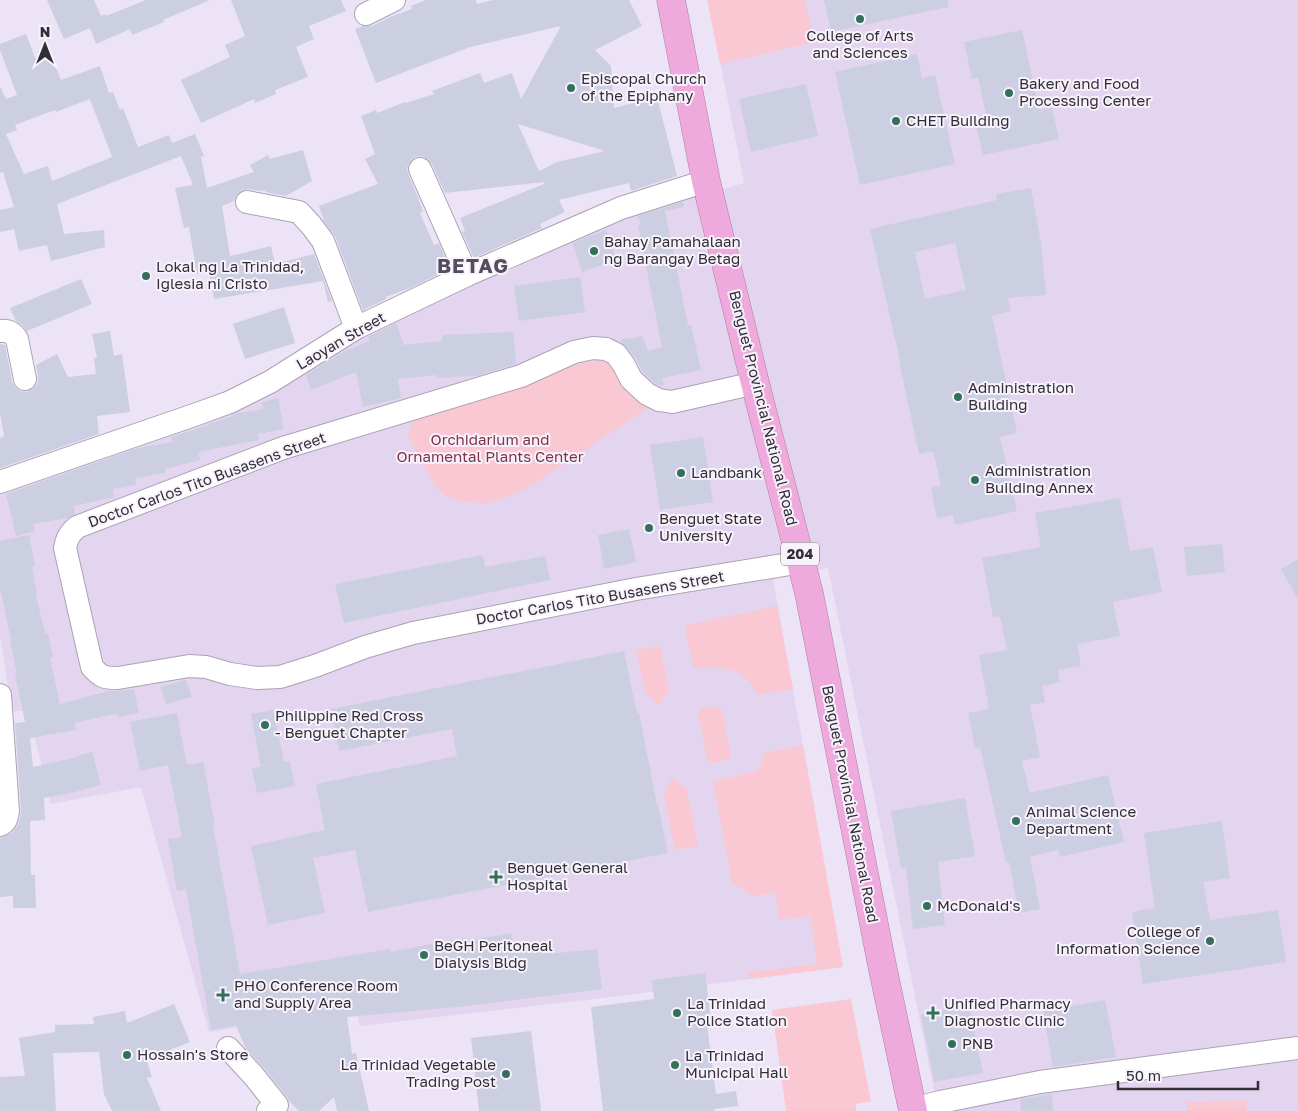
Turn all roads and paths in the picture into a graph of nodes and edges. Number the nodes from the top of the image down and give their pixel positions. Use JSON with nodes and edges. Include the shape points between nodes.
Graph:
{"nodes":[{"id":1,"x":394,"y":0,"type":"edge"},
{"id":2,"x":671,"y":0,"type":"edge"},
{"id":3,"x":366,"y":14,"type":"dead end"},
{"id":4,"x":420,"y":169,"type":"dead end"},
{"id":5,"x":706,"y":181,"type":"junction"},
{"id":6,"x":246,"y":202,"type":"dead end"},
{"id":7,"x":467,"y":275,"type":"junction"},
{"id":8,"x":356,"y":328,"type":"junction"},
{"id":9,"x":0,"y":330,"type":"edge"},
{"id":10,"x":25,"y":379,"type":"dead end"},
{"id":11,"x":755,"y":383,"type":"junction"},
{"id":12,"x":0,"y":482,"type":"edge"},
{"id":13,"x":802,"y":562,"type":"junction"},
{"id":14,"x":0,"y":695,"type":"edge"},
{"id":15,"x":0,"y":825,"type":"edge"},
{"id":16,"x":228,"y":1048,"type":"dead end"},
{"id":17,"x":1298,"y":1048,"type":"edge"},
{"id":18,"x":276,"y":1109,"type":"edge"},
{"id":19,"x":913,"y":1110,"type":"edge"}],
"edges":[{"from":1,"to":3,"type":"street"},
{"from":2,"to":5,"type":"highway","name":"Benguet Provincial National Road","number":"204"},
{"from":4,"to":7,"type":"street"},
{"from":5,"to":7,"type":"street","name":"Laoyan Street","via":[[621,208]]},
{"from":5,"to":11,"type":"highway","name":"Benguet Provincial National Road","number":"204"},
{"from":6,"to":8,"type":"street","via":[[299,212],[323,241]]},
{"from":7,"to":8,"type":"street","name":"Laoyan Street"},
{"from":8,"to":12,"type":"street","name":"Laoyan Street","via":[[270,382],[230,402]]},
{"from":9,"to":10,"type":"street","via":[[14,334],[17,339]]},
{"from":11,"to":13,"type":"highway","name":"Benguet Provincial National Road","number":"204"},
{"from":11,"to":13,"type":"street","name":"Doctor Carlos Tito Busasens Street","via":[[672,402],[659,400],[631,379],[616,354],[593,348],[574,352],[521,376],[283,448],[77,528],[70,533],[65,548],[92,667],[107,678],[189,666],[257,678],[280,677],[413,633],[636,589]]},
{"from":13,"to":19,"type":"highway","name":"Benguet Provincial National Road","number":"204"},
{"from":14,"to":15,"type":"street","via":[[8,810],[7,819]]},
{"from":16,"to":18,"type":"street"},
{"from":17,"to":19,"type":"street","via":[[1040,1082]]}]}
